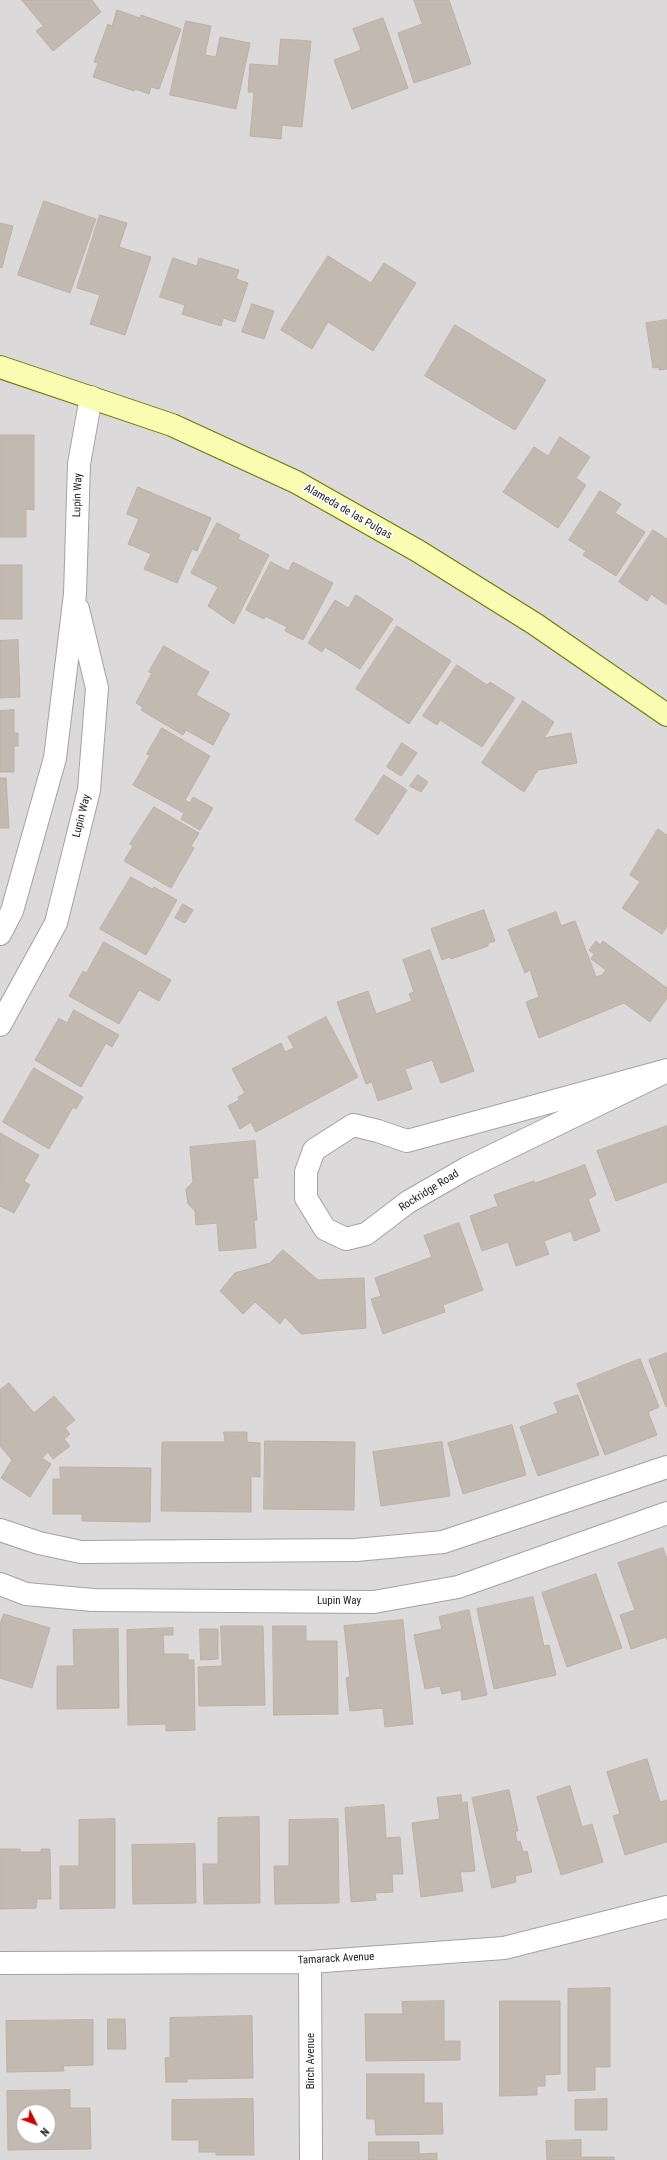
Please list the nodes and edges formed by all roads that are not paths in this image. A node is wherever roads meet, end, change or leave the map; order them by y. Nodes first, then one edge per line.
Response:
1 (0, 367) edge
2 (91, 397) junction
3 (75, 594) junction
4 (667, 714) edge
5 (0, 934) edge
6 (0, 1024) edge
7 (667, 1070) edge
8 (667, 1467) edge
9 (667, 1513) edge
10 (0, 1530) edge
11 (0, 1584) edge
12 (667, 1907) edge
13 (310, 1962) junction
14 (0, 1963) edge
15 (311, 2160) edge

1 - 2 main road, Alameda de las Pulgas
2 - 3 street, Lupin Way
2 - 4 main road, Alameda de las Pulgas
3 - 5 street, Lupin Way
3 - 6 street, Lupin Way
7 - 7 street, Rockridge Road
8 - 10 street
9 - 11 street, Lupin Way
12 - 13 street, Tamarack Avenue
13 - 14 street, Tamarack Avenue
13 - 15 street, Birch Avenue

